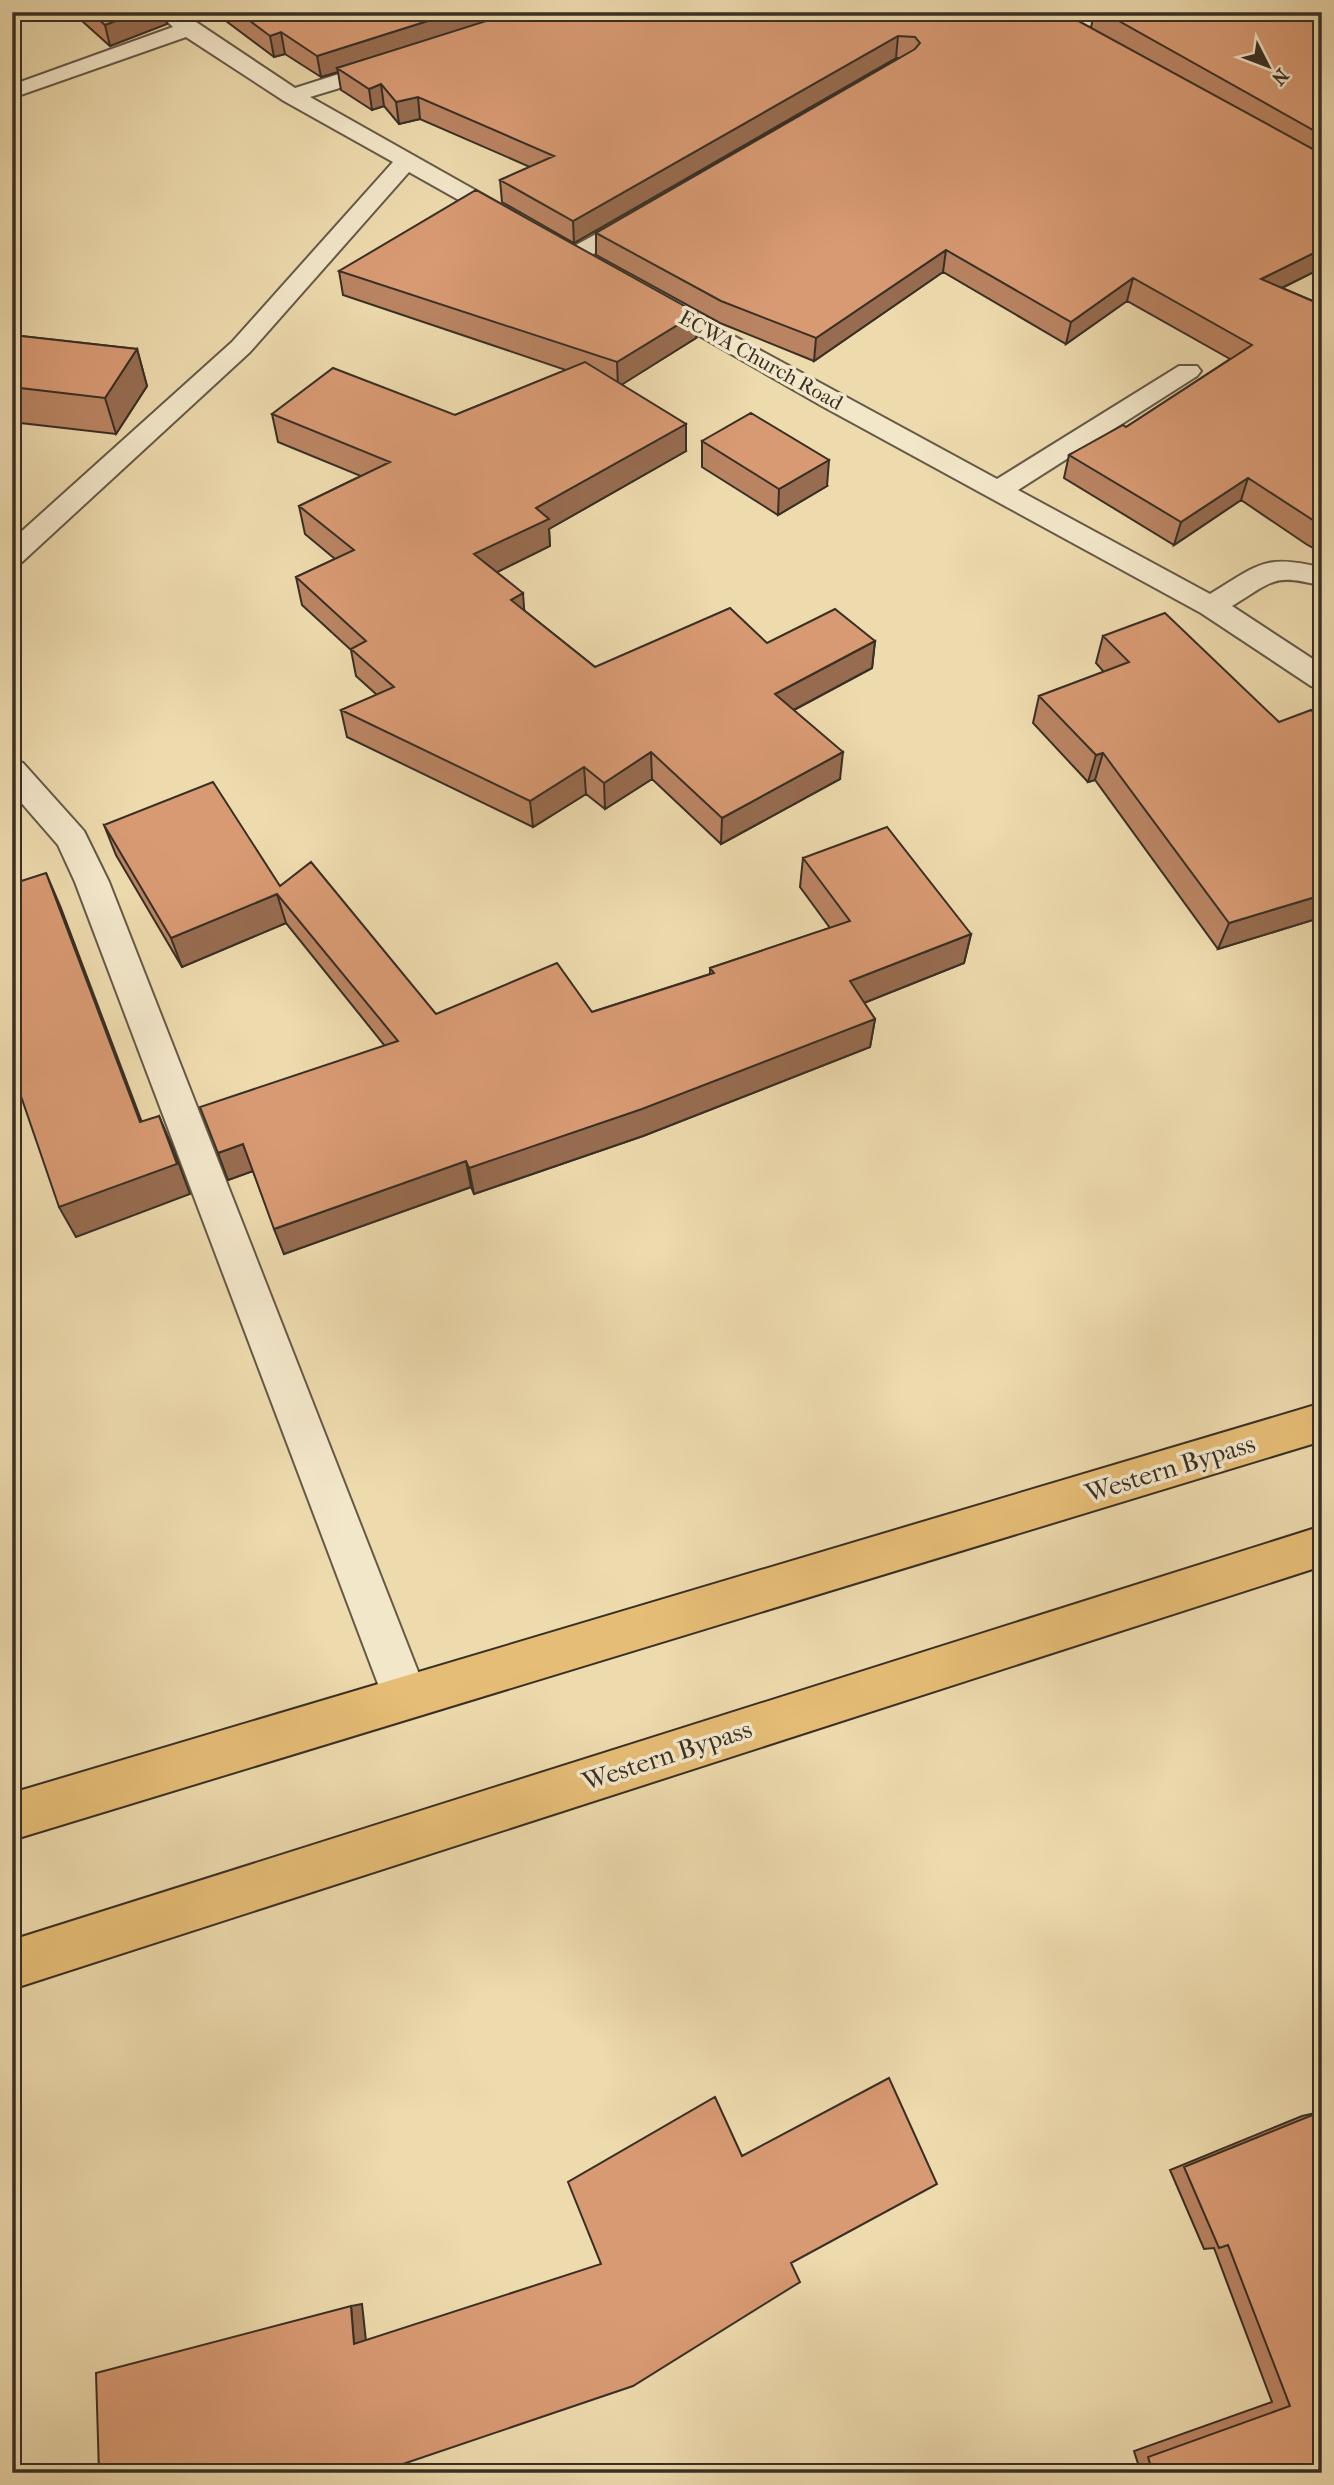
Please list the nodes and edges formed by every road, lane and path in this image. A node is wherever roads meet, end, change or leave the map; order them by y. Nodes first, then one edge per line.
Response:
1 (168, 12) edge
2 (1115, 12) edge
3 (188, 29) junction
4 (1090, 41) edge
5 (416, 57) edge
6 (12, 92) edge
7 (292, 96) junction
8 (406, 161) junction
9 (657, 207) edge
10 (575, 255) junction
11 (598, 268) edge
12 (634, 288) edge
13 (1188, 371) dead end
14 (999, 490) junction
15 (12, 556) edge
16 (1322, 577) edge
17 (1211, 606) junction
18 (1322, 679) edge
19 (12, 771) edge
20 (1322, 1422) edge
21 (1322, 1546) edge
22 (405, 1697) junction
23 (12, 1817) edge
24 (12, 1965) edge

1 - 3 street
2 - 4 street
3 - 6 street
3 - 7 street
5 - 7 street
7 - 8 street
8 - 10 street
8 - 15 street
9 - 10 street
10 - 11 street
12 - 14 street, ECWA Church Road
13 - 14 street
14 - 17 street, ECWA Church Road
16 - 17 street
17 - 18 street, ECWA Church Road
19 - 22 street
20 - 22 main road, Western Bypass
21 - 24 main road, Western Bypass
22 - 23 main road, Western Bypass

